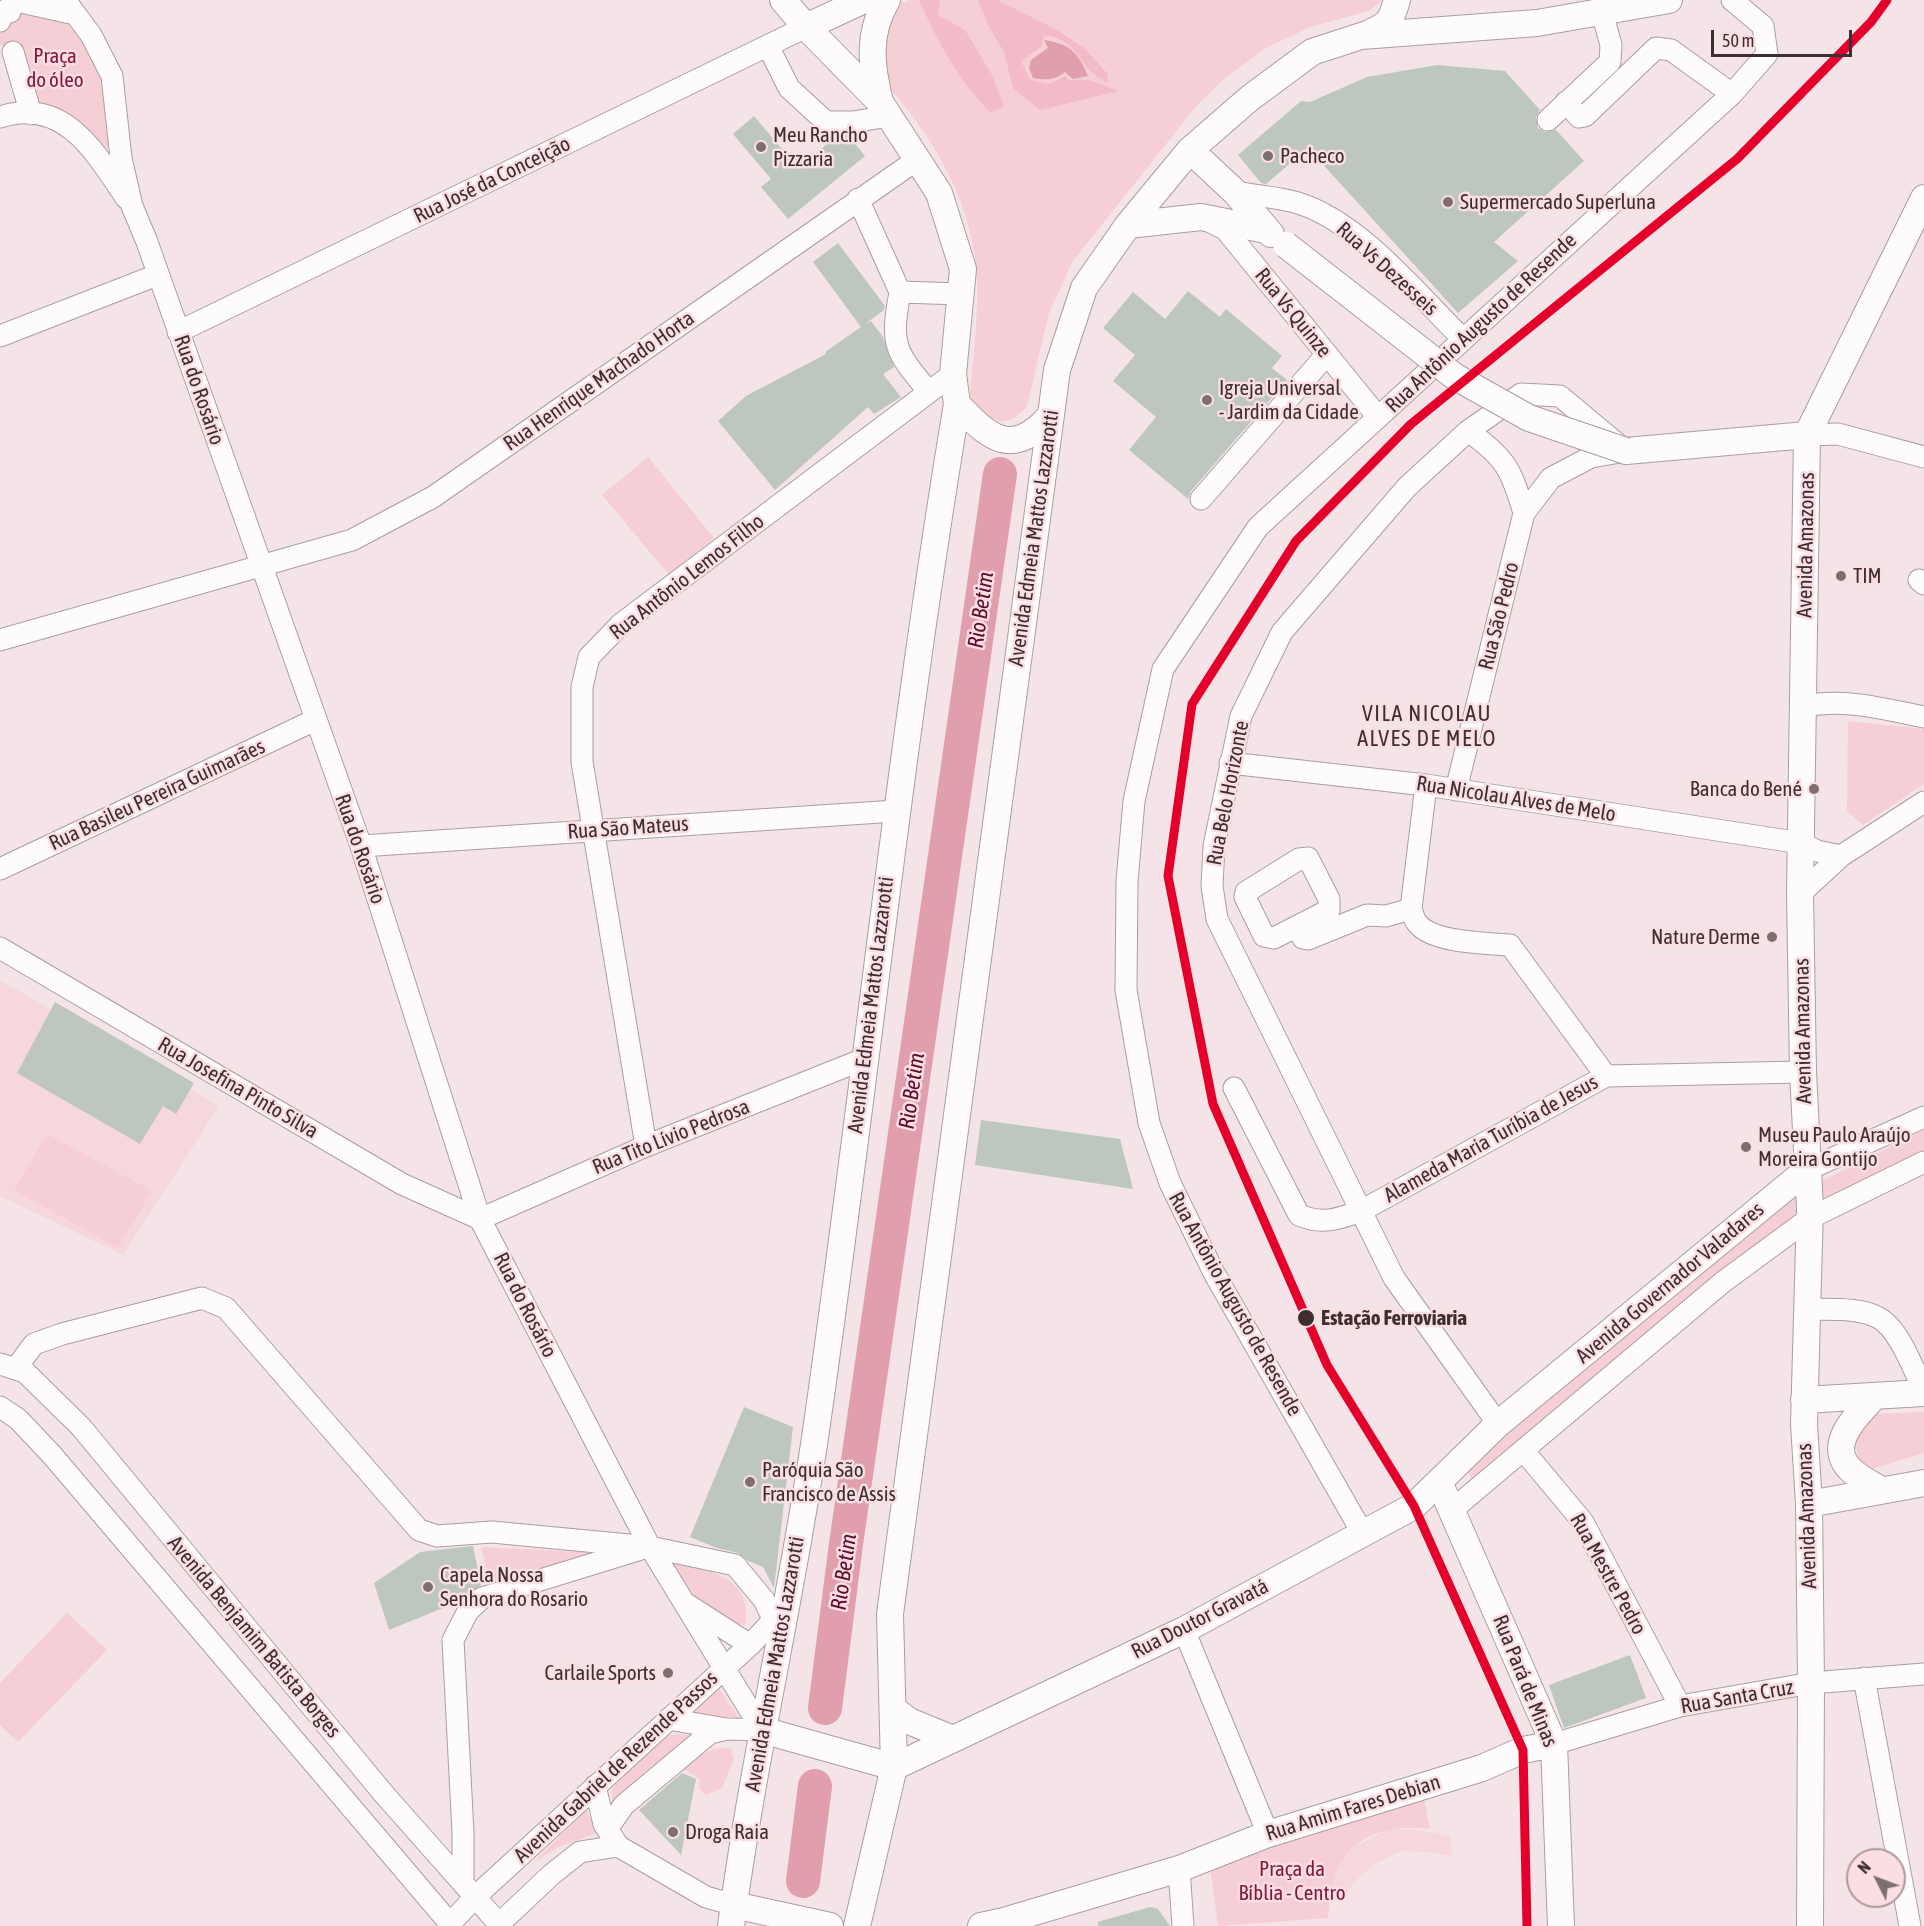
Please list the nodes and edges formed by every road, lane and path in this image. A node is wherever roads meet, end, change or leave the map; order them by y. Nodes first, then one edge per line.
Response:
1 (783, 0) edge
2 (864, 0) edge
3 (887, 0) edge
4 (1397, 0) edge
5 (1669, 0) edge
6 (1732, 0) edge
7 (70, 7) edge
8 (1602, 12) junction
9 (0, 21) edge
10 (806, 27) junction
11 (1362, 36) junction
12 (768, 46) junction
13 (13, 52) dead end
14 (1732, 94) junction
15 (1566, 102) junction
16 (884, 109) junction
17 (31, 114) junction
18 (0, 117) edge
19 (1548, 120) dead end
20 (1190, 150) junction
21 (918, 159) junction
22 (1235, 192) junction
23 (1924, 198) edge
24 (858, 199) junction
25 (132, 206) junction
26 (1201, 217) junction
27 (1128, 225) junction
28 (1276, 237) junction
29 (157, 275) junction
30 (900, 292) junction
31 (961, 294) junction
32 (178, 332) junction
33 (0, 336) edge
34 (1463, 339) junction
35 (1327, 354) junction
36 (952, 374) junction
37 (929, 392) junction
38 (957, 404) junction
39 (1051, 415) junction
40 (1378, 417) junction
41 (1468, 431) junction
42 (1807, 435) junction
43 (1626, 451) junction
44 (1924, 457) edge
45 (1201, 499) dead end
46 (1524, 513) junction
47 (260, 564) junction
48 (0, 640) edge
49 (1804, 706) junction
50 (1924, 717) edge
51 (315, 720) junction
52 (1230, 763) junction
53 (1426, 785) junction
54 (1456, 790) junction
55 (1924, 802) edge
56 (896, 811) junction
57 (594, 831) junction
58 (1801, 843) junction
59 (361, 846) junction
60 (1841, 856) junction
61 (0, 869) edge
62 (1800, 894) junction
63 (1411, 909) junction
64 (1297, 928) dead end
65 (0, 948) edge
66 (864, 1059) junction
67 (1803, 1072) junction
68 (1606, 1076) junction
69 (1234, 1088) dead end
70 (1924, 1117) edge
71 (646, 1146) junction
72 (1924, 1162) edge
73 (1807, 1170) junction
74 (1361, 1211) junction
75 (1810, 1218) junction
76 (480, 1220) junction
77 (1807, 1309) junction
78 (8, 1366) edge
79 (1924, 1392) edge
80 (1875, 1396) junction
81 (1804, 1400) junction
82 (0, 1407) edge
83 (1498, 1424) junction
84 (1523, 1450) junction
85 (1924, 1483) edge
86 (1440, 1484) junction
87 (1882, 1490) junction
88 (1809, 1504) junction
89 (1452, 1509) junction
90 (1363, 1534) junction
91 (650, 1547) junction
92 (685, 1603) junction
93 (779, 1614) junction
94 (1184, 1630) junction
95 (750, 1645) junction
96 (723, 1670) junction
97 (1924, 1674) edge
98 (1864, 1678) junction
99 (1811, 1683) junction
100 (1680, 1706) junction
101 (893, 1709) junction
102 (668, 1719) junction
103 (727, 1729) junction
104 (762, 1730) junction
105 (952, 1739) junction
106 (1554, 1744) junction
107 (894, 1767) junction
108 (595, 1786) junction
109 (1268, 1834) junction
110 (612, 1837) junction
111 (1179, 1869) junction
112 (469, 1888) junction
113 (732, 1916) edge
114 (450, 1925) edge
115 (498, 1925) edge
116 (830, 1926) edge
117 (857, 1926) edge
118 (981, 1926) edge
119 (1184, 1926) edge
120 (1561, 1926) edge
121 (1810, 1926) edge
122 (1910, 1926) edge

1 - 10 main road
2 - 10 main road
3 - 16 main road
4 - 11 main road
5 - 8 main road
6 - 14 street, Rua Antônio Augusto de Resende
7 - 9 street
7 - 25 street, Rua do Rosário
8 - 11 main road
8 - 15 street
10 - 12 street, Rua José da Conceição
10 - 16 main road
11 - 20 main road, Avenida Edmeia Mattos Lazzarotti
12 - 16 street
12 - 32 street, Rua José da Conceição
13 - 17 street
14 - 15 street
14 - 34 street, Rua Antônio Augusto de Resende
15 - 19 street
16 - 21 main road, Avenida Edmeia Mattos Lazzarotti
17 - 18 street
17 - 25 street
20 - 22 main road
20 - 27 main road, Avenida Edmeia Mattos Lazzarotti
21 - 24 street, Rua Henrique Machado Horta
21 - 31 main road, Avenida Edmeia Mattos Lazzarotti
22 - 28 main road
22 - 34 street, Rua Vs Dezesseis
23 - 42 main road, Avenida Amazonas
24 - 30 street
24 - 47 street, Rua Henrique Machado Horta
25 - 29 street, Rua do Rosário
26 - 27 main road
26 - 28 main road
26 - 35 street, Rua Vs Quinze
27 - 39 main road, Avenida Edmeia Mattos Lazzarotti
28 - 43 main road, bridge
29 - 32 street, Rua do Rosário
29 - 33 street
30 - 31 street
30 - 37 street
31 - 36 main road, Avenida Edmeia Mattos Lazzarotti
32 - 47 street, Rua do Rosário
34 - 40 street, Rua Antônio Augusto de Resende
35 - 40 street, Rua Vs Quinze
35 - 45 street
36 - 37 street, Rua Antônio Lemos Filho
36 - 38 main road, Avenida Edmeia Mattos Lazzarotti
37 - 57 street, Rua Antônio Lemos Filho
38 - 39 main road
38 - 56 main road, Avenida Edmeia Mattos Lazzarotti
39 - 101 main road, Avenida Edmeia Mattos Lazzarotti
40 - 90 street, Rua Antônio Augusto de Resende
41 - 43 street, Rua Belo Horizonte
41 - 46 street
41 - 52 street, Rua Belo Horizonte
42 - 43 main road
42 - 44 street
42 - 49 main road, Avenida Amazonas
43 - 46 street, Rua São Pedro
46 - 54 street, Rua São Pedro
47 - 48 street, Rua Henrique Machado Horta
47 - 51 street, Rua do Rosário
49 - 50 street
49 - 58 main road, Avenida Amazonas
51 - 59 street, Rua do Rosário
51 - 61 street, Rua Basileu Pereira Guimarães
52 - 53 street, Rua Nicolau Alves de Melo
52 - 74 street, Rua Belo Horizonte
53 - 54 street, Rua Nicolau Alves de Melo
53 - 63 street
54 - 58 street, Rua Nicolau Alves de Melo
55 - 60 street
56 - 57 street, Rua São Mateus
56 - 66 main road, Avenida Edmeia Mattos Lazzarotti
57 - 59 street, Rua São Mateus
57 - 71 street, Rua Antônio Lemos Filho
58 - 60 street, Rua Nicolau Alves de Melo
58 - 62 main road, Avenida Amazonas
59 - 76 street, Rua do Rosário
60 - 62 street
62 - 67 main road, Avenida Amazonas
63 - 64 street
63 - 68 street
65 - 76 street, Rua Josefina Pinto Silva
66 - 71 street, Rua Tito Lívio Pedrosa
66 - 93 main road, Avenida Edmeia Mattos Lazzarotti
67 - 68 street, Alameda Maria Turíbia de Jesus
67 - 73 main road, Avenida Amazonas
68 - 74 street, Alameda Maria Turíbia de Jesus
69 - 74 street, Alameda Maria Turíbia de Jesus
70 - 73 street, Avenida Governador Valadares
71 - 76 street, Rua Tito Lívio Pedrosa
72 - 75 street, Avenida Governador Valadares
73 - 75 main road, Avenida Amazonas
73 - 83 main road, Avenida Governador Valadares
74 - 83 street, Rua Belo Horizonte
75 - 77 main road, Avenida Amazonas
75 - 84 street, Avenida Governador Valadares
76 - 91 street, Rua do Rosário
77 - 79 street
77 - 81 main road, Avenida Amazonas
78 - 91 street
78 - 112 street, Avenida Benjamim Batista Borges
79 - 80 main road
80 - 81 main road
80 - 87 main road
81 - 88 main road, Avenida Amazonas
82 - 114 street, Avenida Benjamim Batista Borges
83 - 86 main road, Avenida Governador Valadares
84 - 89 street, Avenida Governador Valadares
84 - 100 street, Rua Mestre Pedro
85 - 87 main road
86 - 89 main road, Rua Pará de Minas
86 - 90 main road, Rua Doutor Gravatá
87 - 88 main road
88 - 99 main road, Avenida Amazonas
89 - 106 main road, Rua Pará de Minas
90 - 94 main road, Rua Doutor Gravatá
91 - 92 street, Rua do Rosário
91 - 93 street
91 - 112 street
92 - 95 street
92 - 96 street, Rua do Rosário
93 - 95 street, Avenida Gabriel de Rezende Passos
93 - 104 main road, Avenida Edmeia Mattos Lazzarotti
94 - 105 main road, Rua Doutor Gravatá
94 - 109 street
95 - 96 street, Avenida Gabriel de Rezende Passos
96 - 102 street, Avenida Gabriel de Rezende Passos
96 - 104 street, Rua do Rosário
97 - 98 street, Rua Santa Cruz
98 - 99 street, Rua Santa Cruz
98 - 122 street
99 - 100 street, Rua Santa Cruz
99 - 121 main road, Avenida Amazonas
100 - 106 street, Rua Santa Cruz
101 - 105 main road
101 - 107 main road, Avenida Edmeia Mattos Lazzarotti
102 - 103 street
102 - 108 street, Avenida Gabriel de Rezende Passos
103 - 104 street
103 - 110 street, Avenida Gabriel de Rezende Passos
104 - 107 main road
104 - 113 main road, Avenida Edmeia Mattos Lazzarotti
105 - 107 main road, Rua Doutor Gravatá
106 - 109 main road, Rua Amim Fares Debian
106 - 120 main road, Rua Pará de Minas
107 - 117 main road, Avenida Edmeia Mattos Lazzarotti
108 - 110 street
108 - 112 street, Avenida Gabriel de Rezende Passos
109 - 111 main road, Rua Amim Fares Debian
110 - 113 street
110 - 115 street, Avenida Gabriel de Rezende Passos
111 - 118 main road, Rua Amim Fares Debian
111 - 119 street
112 - 114 street, Avenida Gabriel de Rezende Passos
112 - 115 street, Avenida Benjamim Batista Borges
113 - 116 main road

